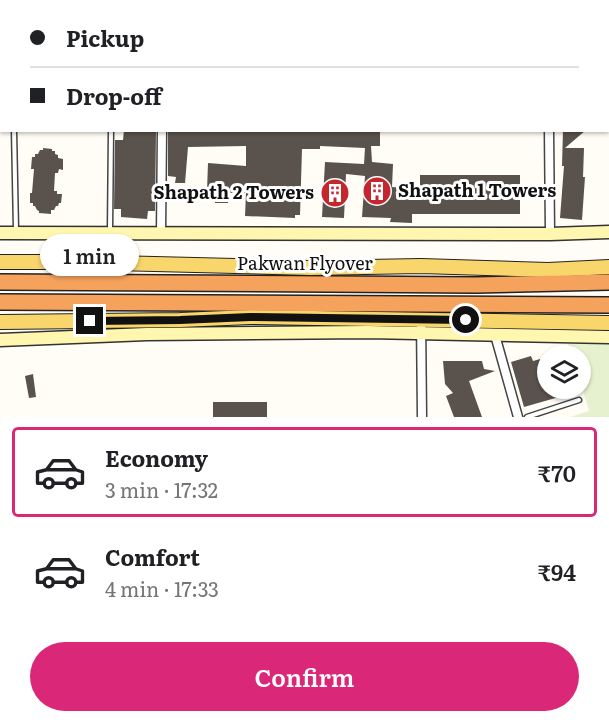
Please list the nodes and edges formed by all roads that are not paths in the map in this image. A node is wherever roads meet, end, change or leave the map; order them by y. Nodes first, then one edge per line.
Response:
1 (14, 132) edge
2 (111, 132) edge
3 (162, 132) edge
4 (549, 132) edge
5 (609, 232) edge
6 (0, 233) edge
7 (16, 233) junction
8 (110, 234) junction
9 (161, 234) junction
10 (550, 234) junction
11 (0, 262) edge
12 (609, 267) edge
13 (0, 282) edge
14 (609, 282) edge
15 (0, 302) edge
16 (609, 305) edge
17 (0, 322) edge
18 (609, 323) edge
19 (421, 326) junction
20 (150, 327) junction
21 (495, 334) junction
22 (609, 337) edge
23 (0, 340) edge
24 (579, 400) dead end
25 (422, 417) edge
26 (518, 417) edge
27 (527, 417) edge

1 - 7 lane
2 - 8 lane
3 - 9 street
4 - 10 street
5 - 10 street
6 - 7 street
7 - 8 street
8 - 9 street
9 - 10 street
11 - 12 main road
13 - 14 highway, Pakwan Flyover
15 - 16 highway
17 - 20 main road
18 - 19 main road
19 - 20 main road
19 - 21 street
19 - 25 street
20 - 23 street
21 - 22 street
21 - 26 street
24 - 27 lane

